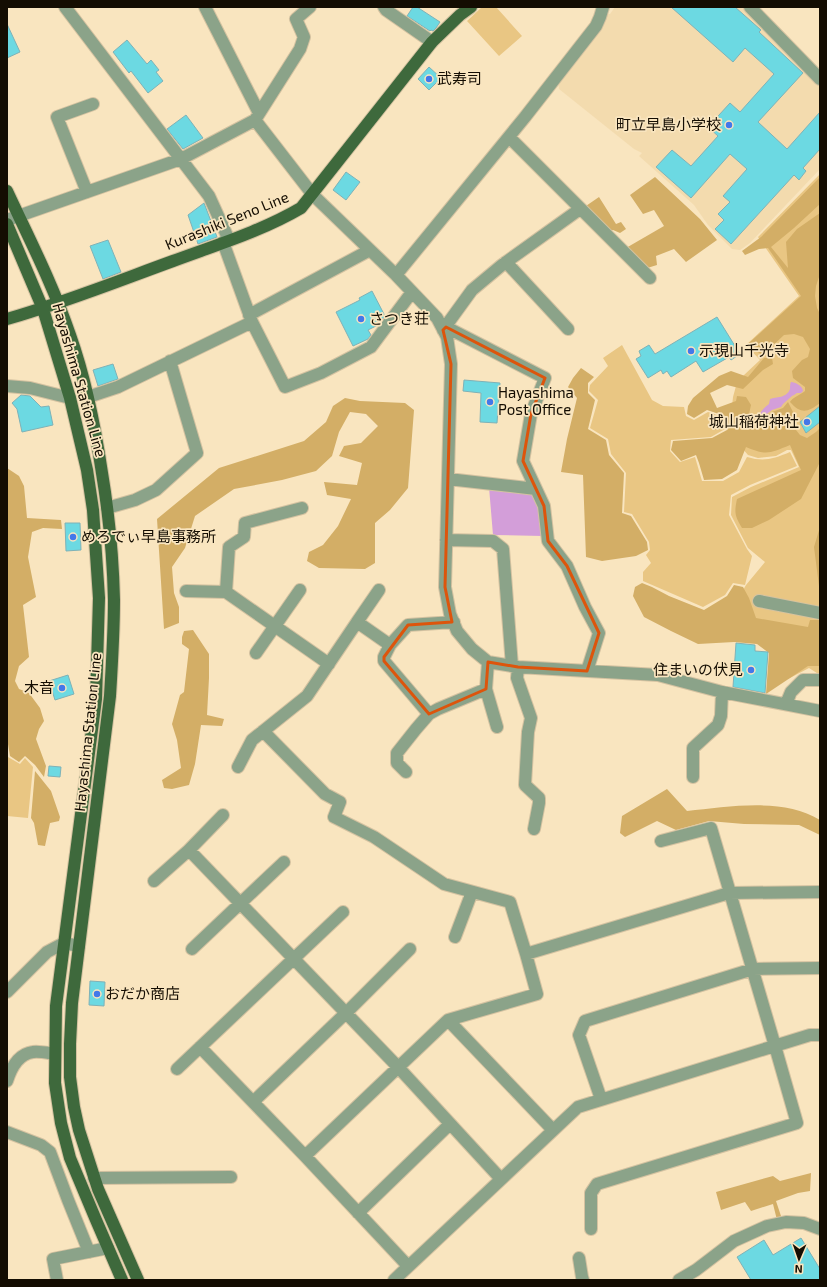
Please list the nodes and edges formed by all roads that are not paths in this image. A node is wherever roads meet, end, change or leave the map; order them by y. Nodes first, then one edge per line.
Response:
1 (65, 7) edge
2 (205, 7) edge
3 (310, 7) edge
4 (384, 7) edge
5 (470, 7) edge
6 (603, 7) edge
7 (750, 7) edge
8 (296, 12) edge
9 (432, 42) junction
10 (820, 79) edge
11 (92, 104) dead end
12 (257, 117) junction
13 (509, 137) junction
14 (180, 159) junction
15 (7, 191) edge
16 (88, 192) junction
17 (313, 195) junction
18 (580, 209) junction
19 (13, 218) edge
20 (7, 224) edge
21 (226, 241) junction
22 (370, 250) junction
23 (506, 262) junction
24 (396, 275) junction
25 (650, 278) dead end
26 (412, 292) junction
27 (58, 303) junction
28 (43, 309) junction
29 (251, 318) junction
30 (7, 319) edge
31 (445, 328) junction
32 (568, 329) dead end
33 (170, 361) junction
34 (7, 386) edge
35 (88, 397) junction
36 (70, 398) junction
37 (448, 479) junction
38 (536, 489) junction
39 (108, 508) junction
40 (302, 508) dead end
41 (446, 540) junction
42 (300, 590) dead end
43 (379, 590) dead end
44 (186, 592) dead end
45 (226, 592) junction
46 (759, 601) dead end
47 (820, 613) edge
48 (357, 622) junction
49 (454, 622) junction
50 (275, 626) junction
51 (390, 645) junction
52 (256, 653) dead end
53 (488, 662) junction
54 (329, 664) junction
55 (515, 667) junction
56 (587, 671) junction
57 (820, 680) edge
58 (486, 689) junction
59 (722, 692) junction
60 (786, 704) junction
61 (820, 711) edge
62 (429, 714) junction
63 (497, 727) dead end
64 (263, 731) junction
65 (238, 767) dead end
66 (406, 772) dead end
67 (694, 777) dead end
68 (223, 815) dead end
69 (534, 829) dead end
70 (660, 841) dead end
71 (189, 850) junction
72 (284, 862) dead end
73 (154, 881) dead end
74 (472, 892) junction
75 (820, 892) edge
76 (729, 893) junction
77 (241, 903) junction
78 (343, 912) dead end
79 (455, 937) dead end
80 (64, 944) junction
81 (79, 946) junction
82 (192, 949) dead end
83 (410, 949) dead end
84 (526, 954) junction
85 (293, 958) junction
86 (820, 968) edge
87 (753, 969) junction
88 (7, 992) edge
89 (346, 1013) junction
90 (448, 1020) junction
91 (820, 1035) edge
92 (775, 1046) junction
93 (200, 1047) junction
94 (55, 1054) junction
95 (398, 1067) junction
96 (177, 1069) dead end
97 (7, 1081) edge
98 (601, 1099) junction
99 (253, 1102) junction
100 (450, 1124) junction
101 (553, 1130) junction
102 (7, 1132) edge
103 (305, 1156) junction
104 (231, 1177) dead end
105 (94, 1178) junction
106 (501, 1179) junction
107 (358, 1212) junction
108 (591, 1229) dead end
109 (820, 1229) edge
110 (108, 1248) junction
111 (89, 1252) junction
112 (579, 1258) dead end
113 (408, 1266) junction
114 (57, 1280) edge
115 (122, 1280) edge
116 (138, 1280) edge
117 (394, 1280) edge
118 (583, 1280) edge
119 (680, 1280) edge

1 - 14 street
2 - 12 street
3 - 8 street
4 - 9 street
5 - 9 main road, Kurashiki Seno Line
6 - 13 street
7 - 10 street
8 - 12 street
9 - 17 main road, Kurashiki Seno Line
11 - 16 street
12 - 14 street
12 - 17 street
13 - 18 street
13 - 24 street
14 - 16 street
14 - 21 street
15 - 19 main road, Hayashima Station Line
16 - 19 street
17 - 21 main road, Kurashiki Seno Line
17 - 22 street
18 - 23 street
18 - 25 street
19 - 27 main road, Hayashima Station Line
20 - 28 main road, Hayashima Station Line
21 - 27 main road, Kurashiki Seno Line
21 - 29 street
22 - 24 street
22 - 29 street
23 - 31 street
23 - 32 street
24 - 26 street
26 - 29 street
26 - 31 street
27 - 28 main road, Kurashiki Seno Line
27 - 35 main road, Hayashima Station Line
28 - 30 main road, Kurashiki Seno Line
28 - 36 main road, Hayashima Station Line
29 - 33 street
31 - 37 street
31 - 38 street
33 - 35 street
33 - 39 street
34 - 36 street
35 - 39 main road, Hayashima Station Line
36 - 80 main road, Hayashima Station Line
37 - 38 street
37 - 41 street
38 - 56 street
39 - 81 main road, Hayashima Station Line
40 - 45 street
41 - 49 street
41 - 55 street
42 - 50 street
43 - 48 street
44 - 45 street
45 - 50 street
46 - 47 street
48 - 51 street
48 - 54 street
49 - 51 street
49 - 53 street
50 - 52 street
50 - 54 street
51 - 62 street
53 - 55 street
53 - 58 street
54 - 64 street
55 - 56 street
55 - 69 street
56 - 59 street
57 - 60 street
58 - 62 street
58 - 63 street
59 - 60 street
59 - 67 street
60 - 61 street
62 - 66 street
64 - 65 street
64 - 74 street
68 - 71 street
70 - 76 street
71 - 73 street
71 - 77 street
72 - 77 street
74 - 79 street
74 - 84 street
75 - 76 street
76 - 84 street
76 - 87 street
77 - 82 street
77 - 85 street
78 - 85 street
80 - 81 street
80 - 88 street
80 - 94 main road, Hayashima Station Line
81 - 105 main road, Hayashima Station Line
83 - 89 street
84 - 90 street
85 - 89 street
85 - 93 street
86 - 87 street
87 - 92 street
87 - 98 street
89 - 95 street
89 - 99 street
90 - 95 street
90 - 101 street
91 - 92 street
92 - 98 street
92 - 108 street
93 - 96 street
93 - 99 street
94 - 97 street
94 - 110 main road, Hayashima Station Line
95 - 100 street
95 - 103 street
98 - 101 street
99 - 103 street
100 - 106 street
100 - 107 street
101 - 106 street
102 - 111 street
103 - 107 street
104 - 105 street
105 - 116 main road, Hayashima Station Line
106 - 113 street
107 - 113 street
109 - 119 street
110 - 111 street
110 - 115 main road, Hayashima Station Line
111 - 114 street
112 - 118 street
113 - 117 street

